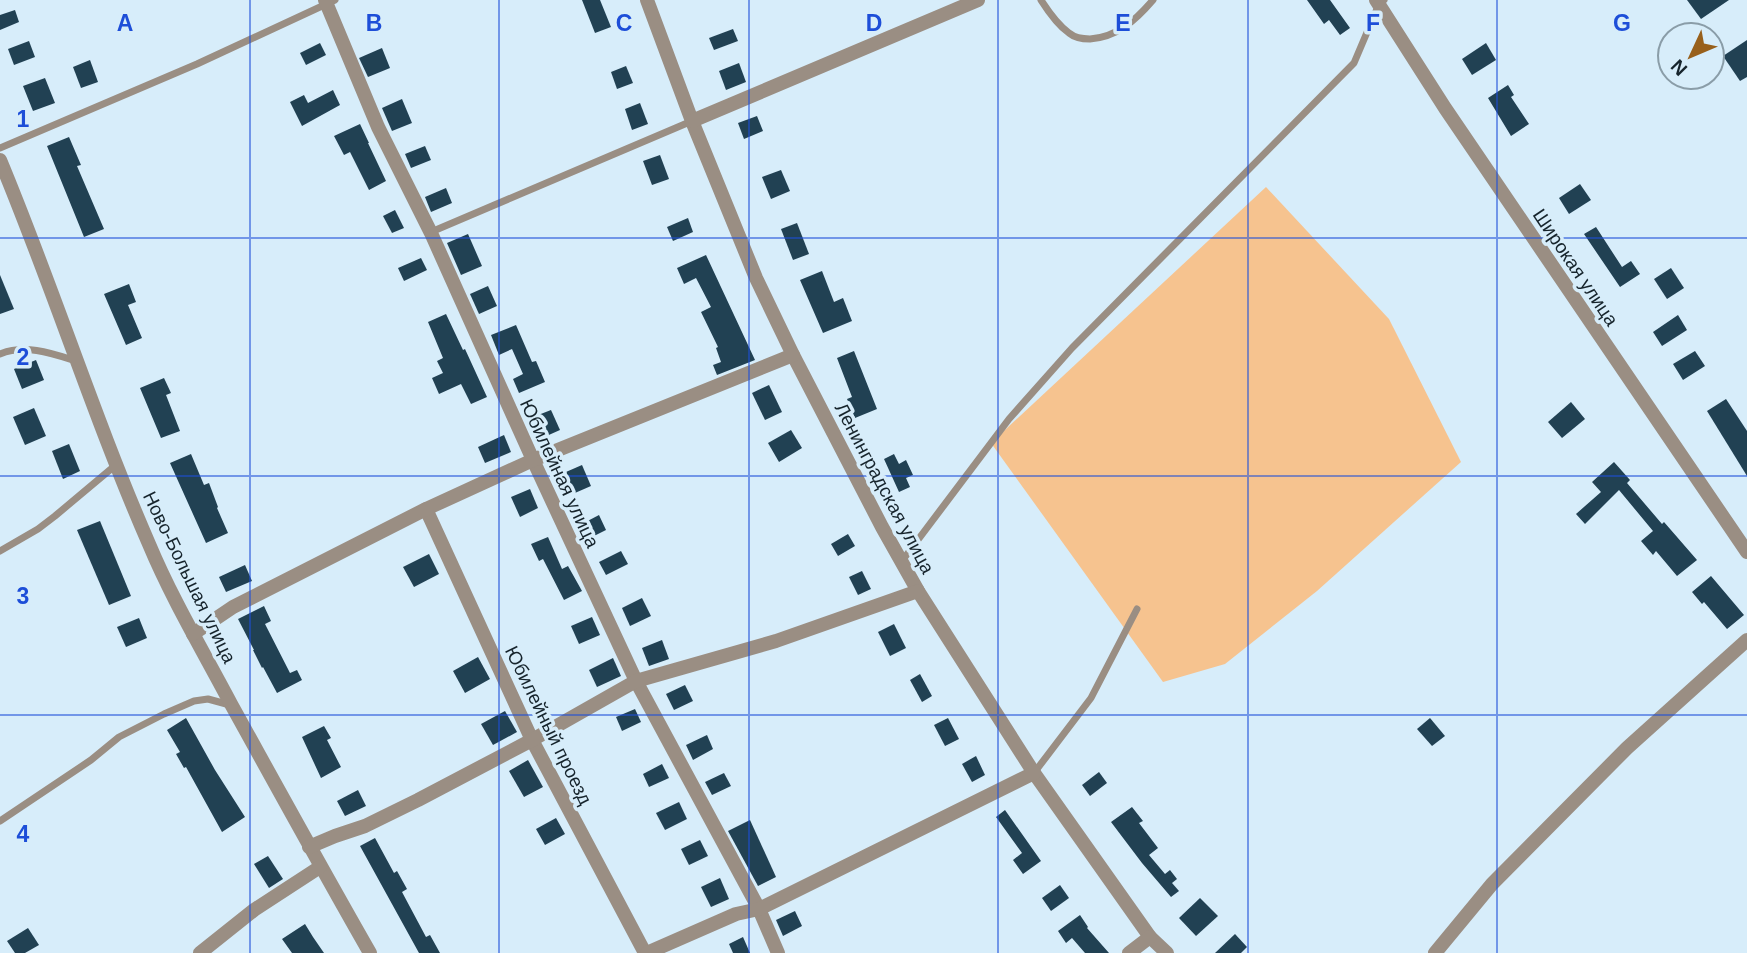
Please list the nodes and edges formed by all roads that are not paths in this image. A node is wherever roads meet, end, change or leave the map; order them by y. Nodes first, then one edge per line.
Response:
1 (647, 0) edge
2 (978, 0) edge
3 (1041, 0) edge
4 (1153, 0) edge
5 (329, 1) edge
6 (1380, 1) edge
7 (692, 121) junction
8 (0, 148) edge
9 (0, 160) edge
10 (431, 233) junction
11 (0, 354) edge
12 (793, 355) junction
13 (76, 361) junction
14 (533, 460) junction
15 (117, 464) junction
16 (426, 509) junction
17 (0, 551) edge
18 (1747, 552) edge
19 (902, 561) junction
20 (918, 591) junction
21 (1137, 609) dead end
22 (193, 634) junction
23 (1747, 640) edge
24 (636, 681) junction
25 (232, 706) junction
26 (532, 740) junction
27 (1034, 773) junction
28 (0, 821) edge
29 (309, 848) junction
30 (320, 867) junction
31 (759, 909) junction
32 (1150, 937) junction
33 (200, 953) edge
34 (370, 953) edge
35 (646, 953) edge
36 (778, 953) edge
37 (1129, 953) edge
38 (1167, 953) edge
39 (1435, 953) edge

1 - 7 street, Ленинградская улица
2 - 7 street
3 - 4 lane
5 - 8 lane
5 - 10 street, Юбилейная улица
6 - 18 street, Широкая улица
6 - 19 lane
7 - 10 lane
7 - 12 street, Ленинградская улица
9 - 13 street, Ново-Большая улица
10 - 14 street, Юбилейная улица
11 - 13 lane
12 - 14 street
12 - 19 street, Ленинградская улица
13 - 15 street, Ново-Большая улица
14 - 16 street
14 - 24 street, Юбилейная улица
15 - 17 lane
15 - 22 street, Ново-Большая улица
16 - 22 street
16 - 26 street, Юбилейный проезд
19 - 20 street, Ленинградская улица
20 - 24 street
20 - 27 street, Ленинградская улица
21 - 27 lane
22 - 25 street, Ново-Большая улица
23 - 39 street
24 - 26 street
24 - 31 street, Юбилейная улица
25 - 28 lane
25 - 29 street, Ново-Большая улица
26 - 29 street
26 - 35 street, Юбилейный проезд
27 - 31 street
27 - 32 street, Ленинградская улица
29 - 30 street, Ново-Большая улица
30 - 33 street
30 - 34 street, Ново-Большая улица
31 - 35 street
31 - 36 street, Юбилейная улица
32 - 37 street
32 - 38 street, Ленинградская улица

